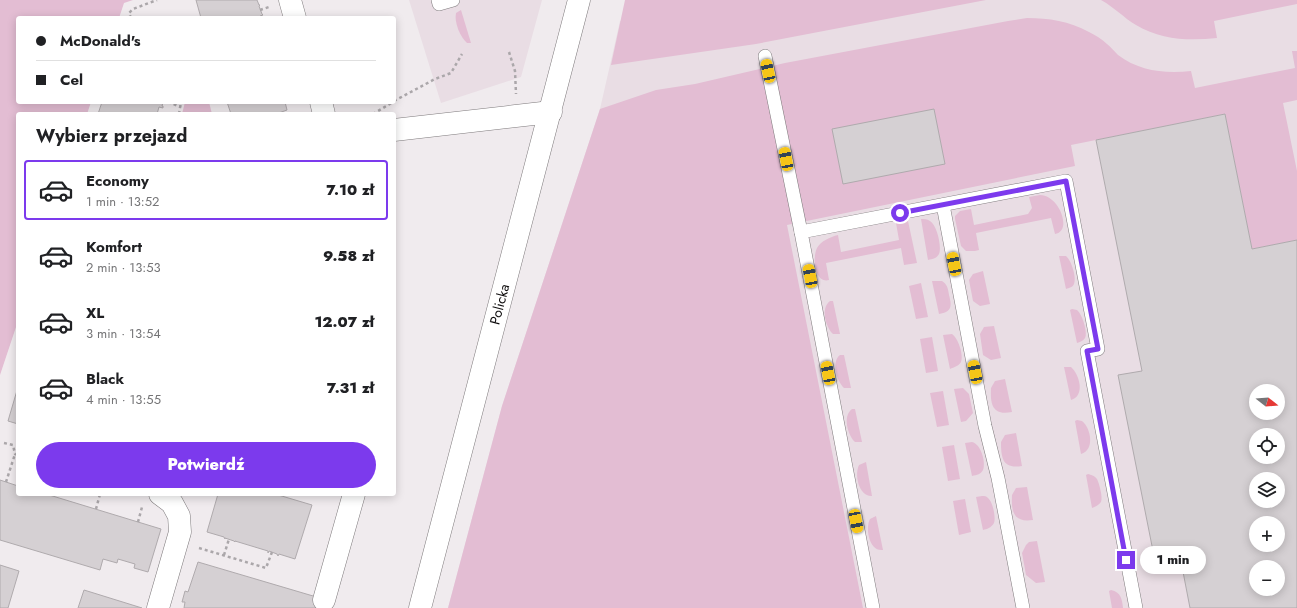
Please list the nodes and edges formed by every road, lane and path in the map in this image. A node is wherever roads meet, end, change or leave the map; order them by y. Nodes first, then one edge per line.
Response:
1 (157, 0) edge
2 (290, 0) edge
3 (438, 0) edge
4 (453, 0) edge
5 (579, 0) edge
6 (130, 16) edge
7 (294, 16) edge
8 (509, 52) dead end
9 (462, 54) dead end
10 (765, 56) dead end
11 (396, 100) edge
12 (173, 104) edge
13 (390, 104) edge
14 (181, 107) joint
15 (180, 112) edge
16 (376, 112) edge
17 (551, 112) junction
18 (517, 116) junction
19 (396, 130) edge
20 (943, 205) junction
21 (801, 232) junction
22 (4, 443) dead end
23 (16, 454) edge
24 (6, 482) dead end
25 (99, 496) edge
26 (163, 496) edge
27 (353, 496) edge
28 (96, 509) dead end
29 (229, 539) dead end
30 (178, 541) junction
31 (272, 552) dead end
32 (224, 555) junction
33 (324, 600) dead end
34 (158, 608) edge
35 (420, 608) edge
36 (873, 608) edge
37 (1023, 608) edge
38 (1136, 608) edge

1 - 6 path
2 - 7 street
3 - 4 lane
5 - 17 street, Policka
8 - 18 path
9 - 11 path
10 - 21 lane
12 - 14 path
13 - 16 path
14 - 15 path
17 - 18 street
17 - 35 street, Policka
18 - 19 street
20 - 21 lane
20 - 37 lane
20 - 38 lane
21 - 36 lane
22 - 23 path
23 - 24 path
25 - 28 path
26 - 30 street
27 - 33 street
29 - 32 path
30 - 32 path
30 - 34 street
31 - 32 path

